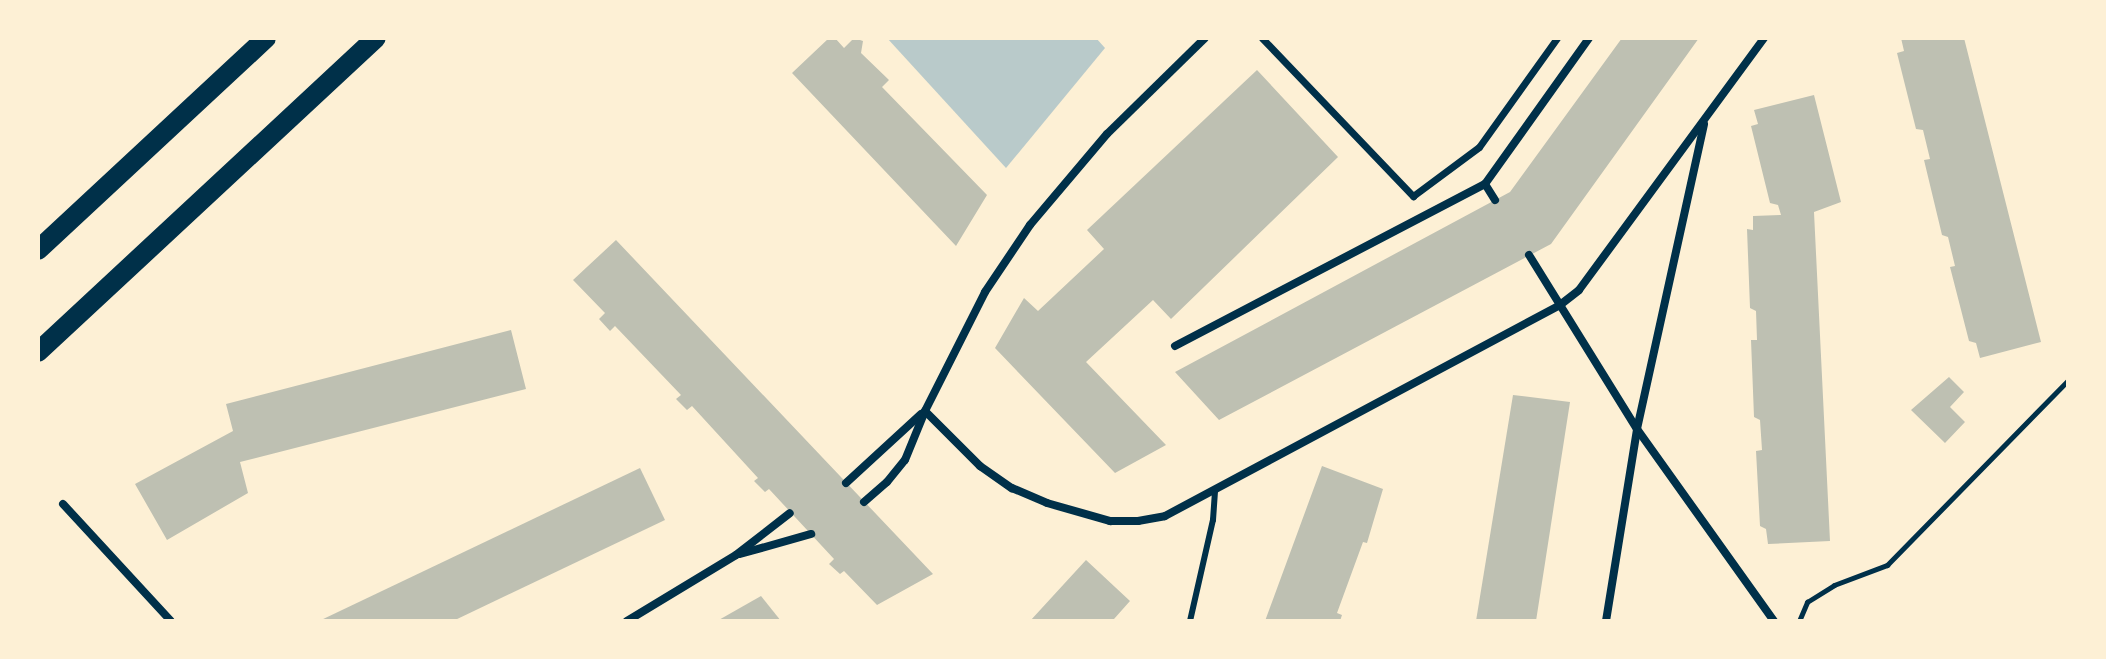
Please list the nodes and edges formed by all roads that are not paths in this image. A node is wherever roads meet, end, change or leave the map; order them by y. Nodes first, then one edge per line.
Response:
1 (266, 38) edge
2 (376, 38) edge
3 (1205, 38) edge
4 (1262, 38) edge
5 (1557, 38) edge
6 (1589, 38) edge
7 (1764, 38) edge
8 (1705, 119) junction
9 (1485, 184) junction
10 (1495, 200) dead end
11 (38, 250) edge
12 (1529, 255) dead end
13 (1560, 305) junction
14 (1175, 346) dead end
15 (38, 352) edge
16 (925, 411) junction
17 (1637, 429) junction
18 (846, 483) dead end
19 (1215, 490) junction
20 (864, 502) dead end
21 (63, 504) dead end
22 (790, 513) dead end
23 (811, 534) dead end
24 (736, 555) junction
25 (171, 621) edge
26 (627, 621) edge
27 (1190, 621) edge
28 (1606, 621) edge
29 (1774, 621) edge

1 - 11 main road
2 - 15 main road
3 - 16 street
4 - 5 street
6 - 9 street
7 - 8 street
8 - 13 street
8 - 17 street
9 - 10 street
9 - 14 street
12 - 13 street
13 - 17 street
13 - 19 street
16 - 18 street
16 - 19 street
16 - 20 street
17 - 28 street
17 - 29 street
19 - 27 lane
21 - 25 street
22 - 24 street
23 - 24 street
24 - 26 street

